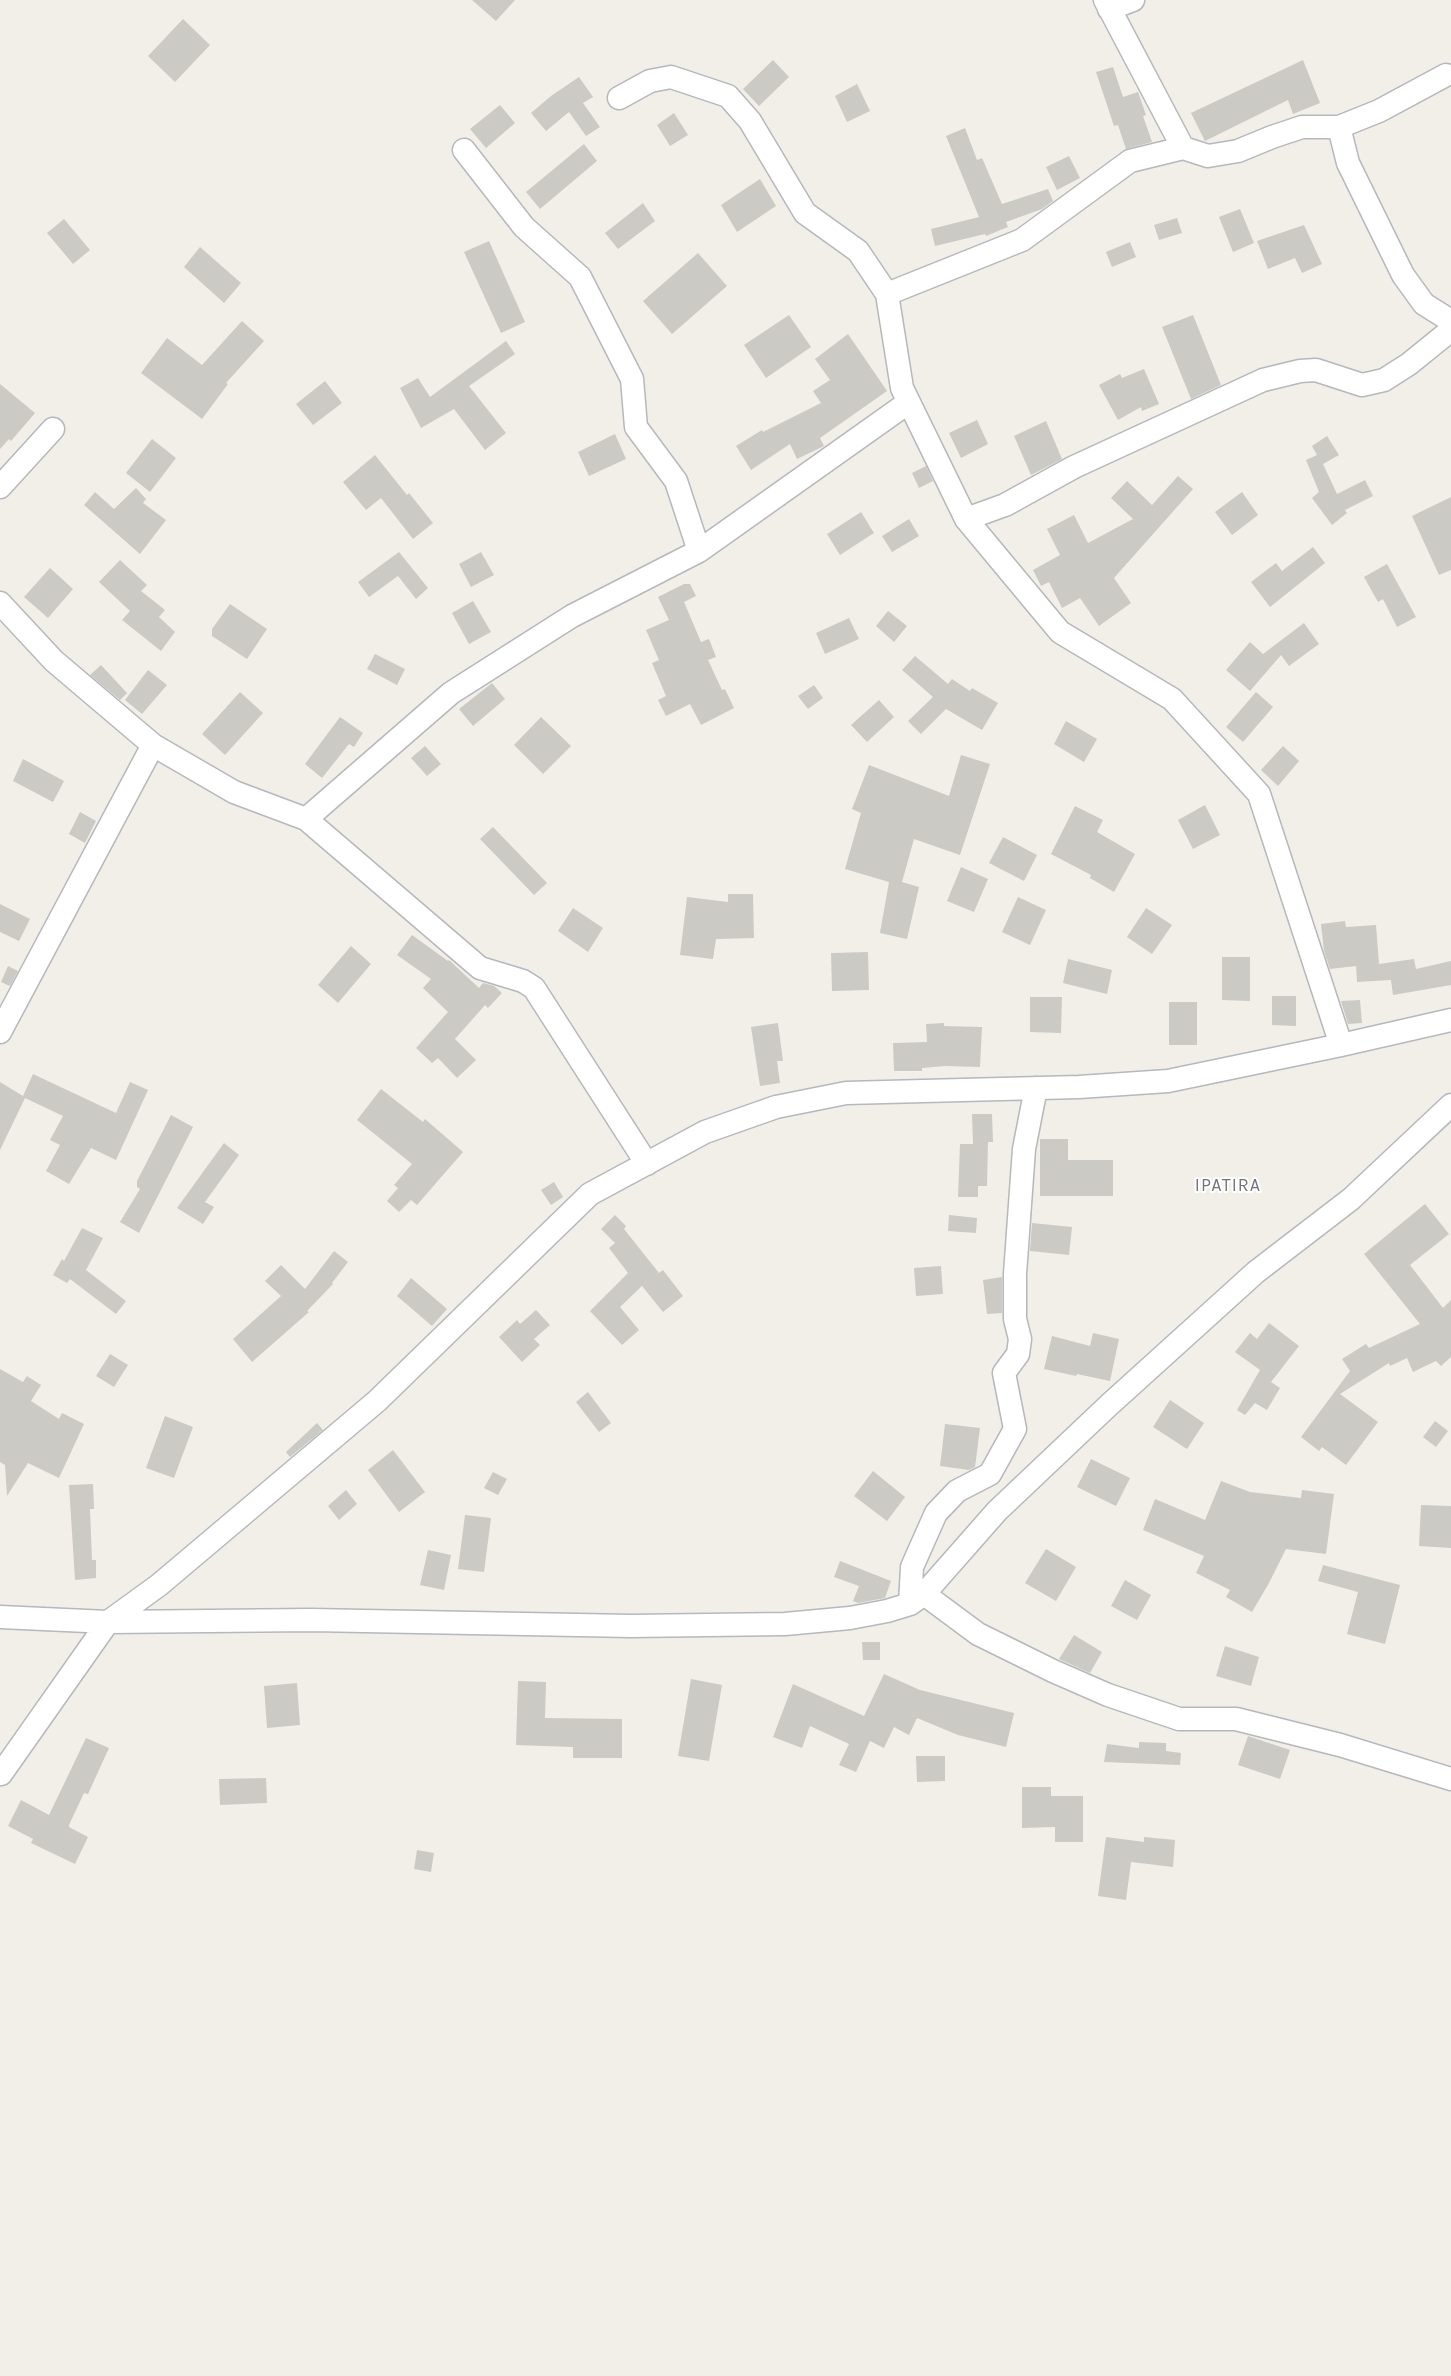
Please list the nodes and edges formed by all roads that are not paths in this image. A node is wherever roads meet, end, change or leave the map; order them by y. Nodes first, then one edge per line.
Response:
1 (1133, 0) edge
2 (1107, 5) edge
3 (1446, 75) dead end
4 (619, 98) dead end
5 (1339, 127) junction
6 (1183, 148) junction
7 (464, 150) dead end
8 (887, 294) junction
9 (1451, 321) edge
10 (1451, 330) edge
11 (909, 402) junction
12 (53, 429) dead end
13 (0, 486) edge
14 (966, 519) junction
15 (699, 551) junction
16 (0, 603) edge
17 (153, 745) junction
18 (306, 819) junction
19 (1451, 1020) edge
20 (0, 1032) edge
21 (1341, 1045) junction
22 (1036, 1088) junction
23 (1451, 1105) edge
24 (647, 1164) junction
25 (917, 1599) junction
26 (0, 1617) edge
27 (108, 1622) junction
28 (1, 1774) edge
29 (1451, 1779) edge

1 - 2 street
2 - 6 street
3 - 5 street
4 - 8 street
5 - 6 street
5 - 9 street
6 - 8 street
7 - 15 street
8 - 11 street
10 - 14 street
11 - 14 street
11 - 15 street
12 - 13 street
14 - 21 street
15 - 18 street
16 - 17 street
17 - 18 street
17 - 20 street
18 - 24 street
19 - 21 street
21 - 22 street
22 - 24 street
22 - 25 street
23 - 25 street
24 - 27 street
25 - 27 street
25 - 29 street
26 - 27 street
27 - 28 street

